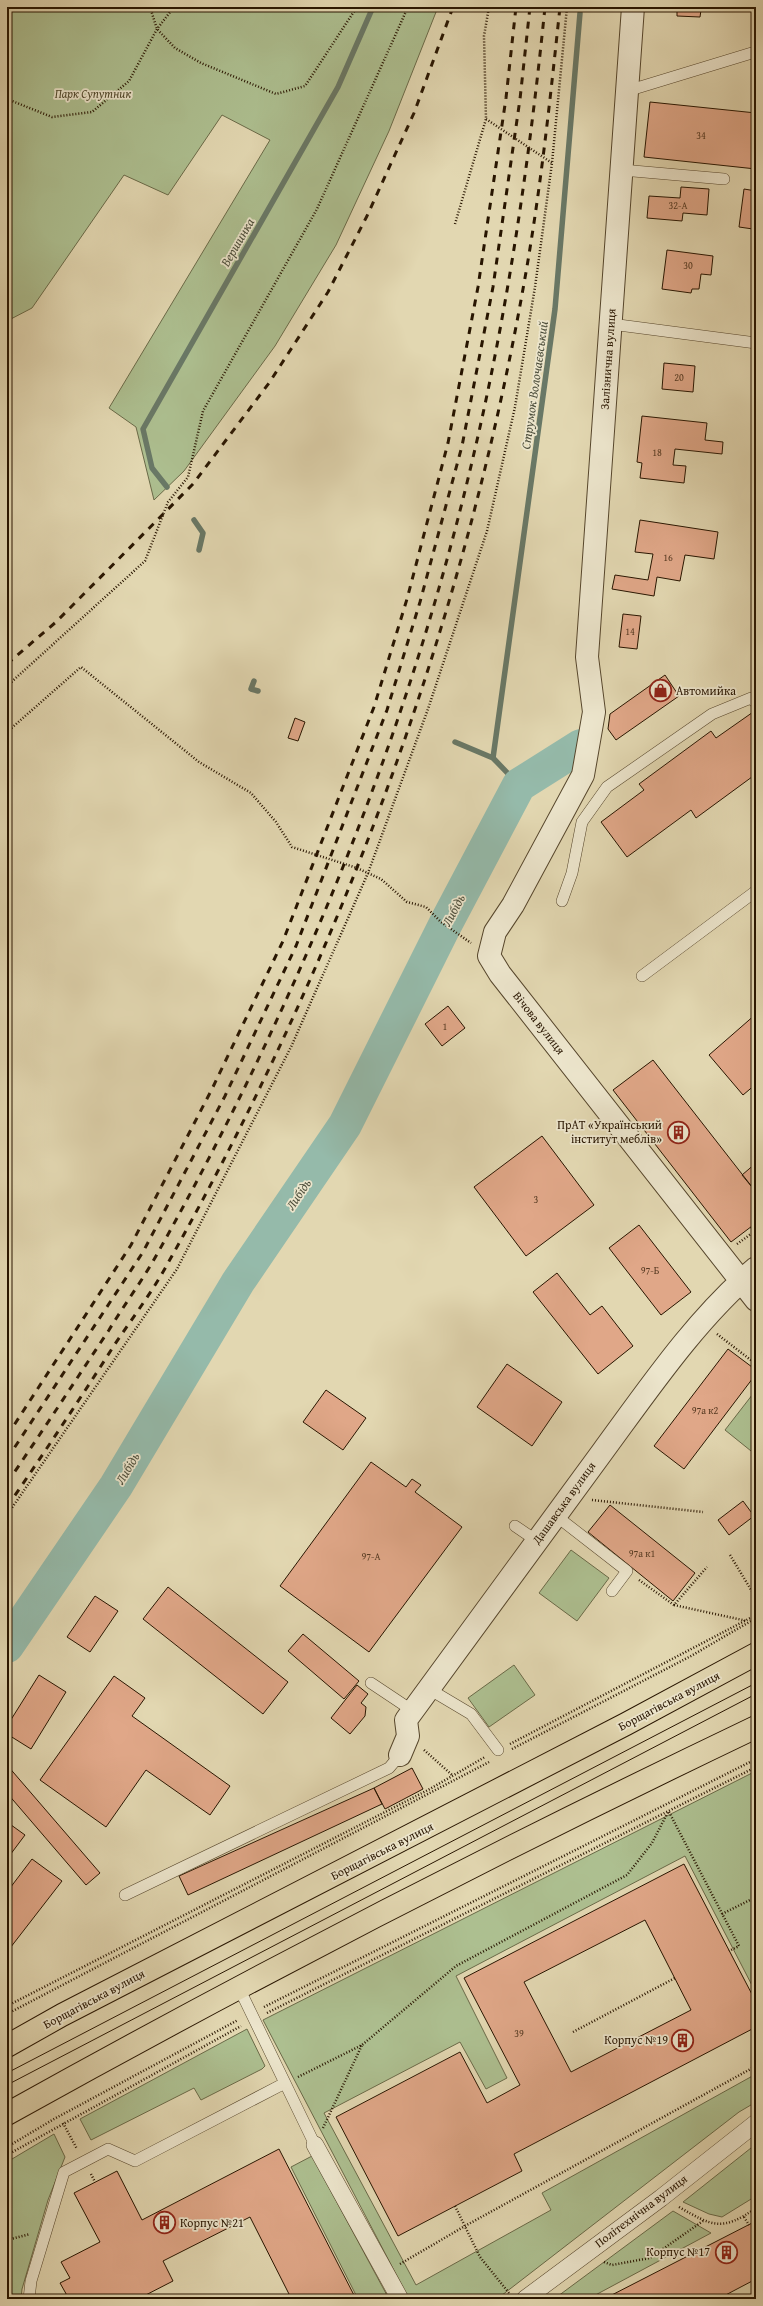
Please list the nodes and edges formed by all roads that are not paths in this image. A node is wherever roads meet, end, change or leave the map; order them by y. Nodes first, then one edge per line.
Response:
1 (633, 7) edge
2 (755, 52) edge
3 (627, 92) junction
4 (622, 170) junction
5 (724, 179) dead end
6 (611, 324) junction
7 (756, 344) edge
8 (756, 703) edge
9 (594, 712) joint
10 (756, 891) edge
11 (562, 901) dead end
12 (642, 976) dead end
13 (748, 1274) edge
14 (756, 1300) edge
15 (555, 1516) junction
16 (515, 1526) dead end
17 (537, 1541) junction
18 (612, 1591) dead end
19 (756, 1654) edge
20 (371, 1683) dead end
21 (429, 1689) junction
22 (413, 1711) junction
23 (756, 1727) edge
24 (404, 1745) joint
25 (502, 1752) road end
26 (125, 1894) dead end
27 (239, 1988) junction
28 (7, 2046) edge
29 (285, 2083) junction
30 (7, 2114) edge
31 (756, 2123) edge
32 (315, 2144) joint
33 (29, 2299) edge
34 (400, 2299) edge
35 (525, 2299) edge

1 - 3 street, Залізнична вулиця
2 - 3 lane
3 - 4 street, Залізнична вулиця
4 - 5 lane
4 - 6 street, Залізнична вулиця
6 - 7 lane
6 - 9 street, Залізнична вулиця
8 - 11 lane
9 - 13 street, Вічова вулиця
10 - 12 lane
13 - 14 street, Вічова вулиця
13 - 15 street, Дашавська вулиця
15 - 17 street, Дашавська вулиця
15 - 18 lane
16 - 17 lane
17 - 21 street, Дашавська вулиця
19 - 28 main road, Борщагівська вулиця
20 - 22 lane
21 - 22 street, Дашавська вулиця
21 - 25 lane
22 - 24 street, Дашавська вулиця
23 - 27 main road
24 - 26 lane
27 - 29 lane
27 - 30 main road
29 - 32 lane
29 - 33 lane
31 - 35 street, Політехнічна вулиця
32 - 34 street

